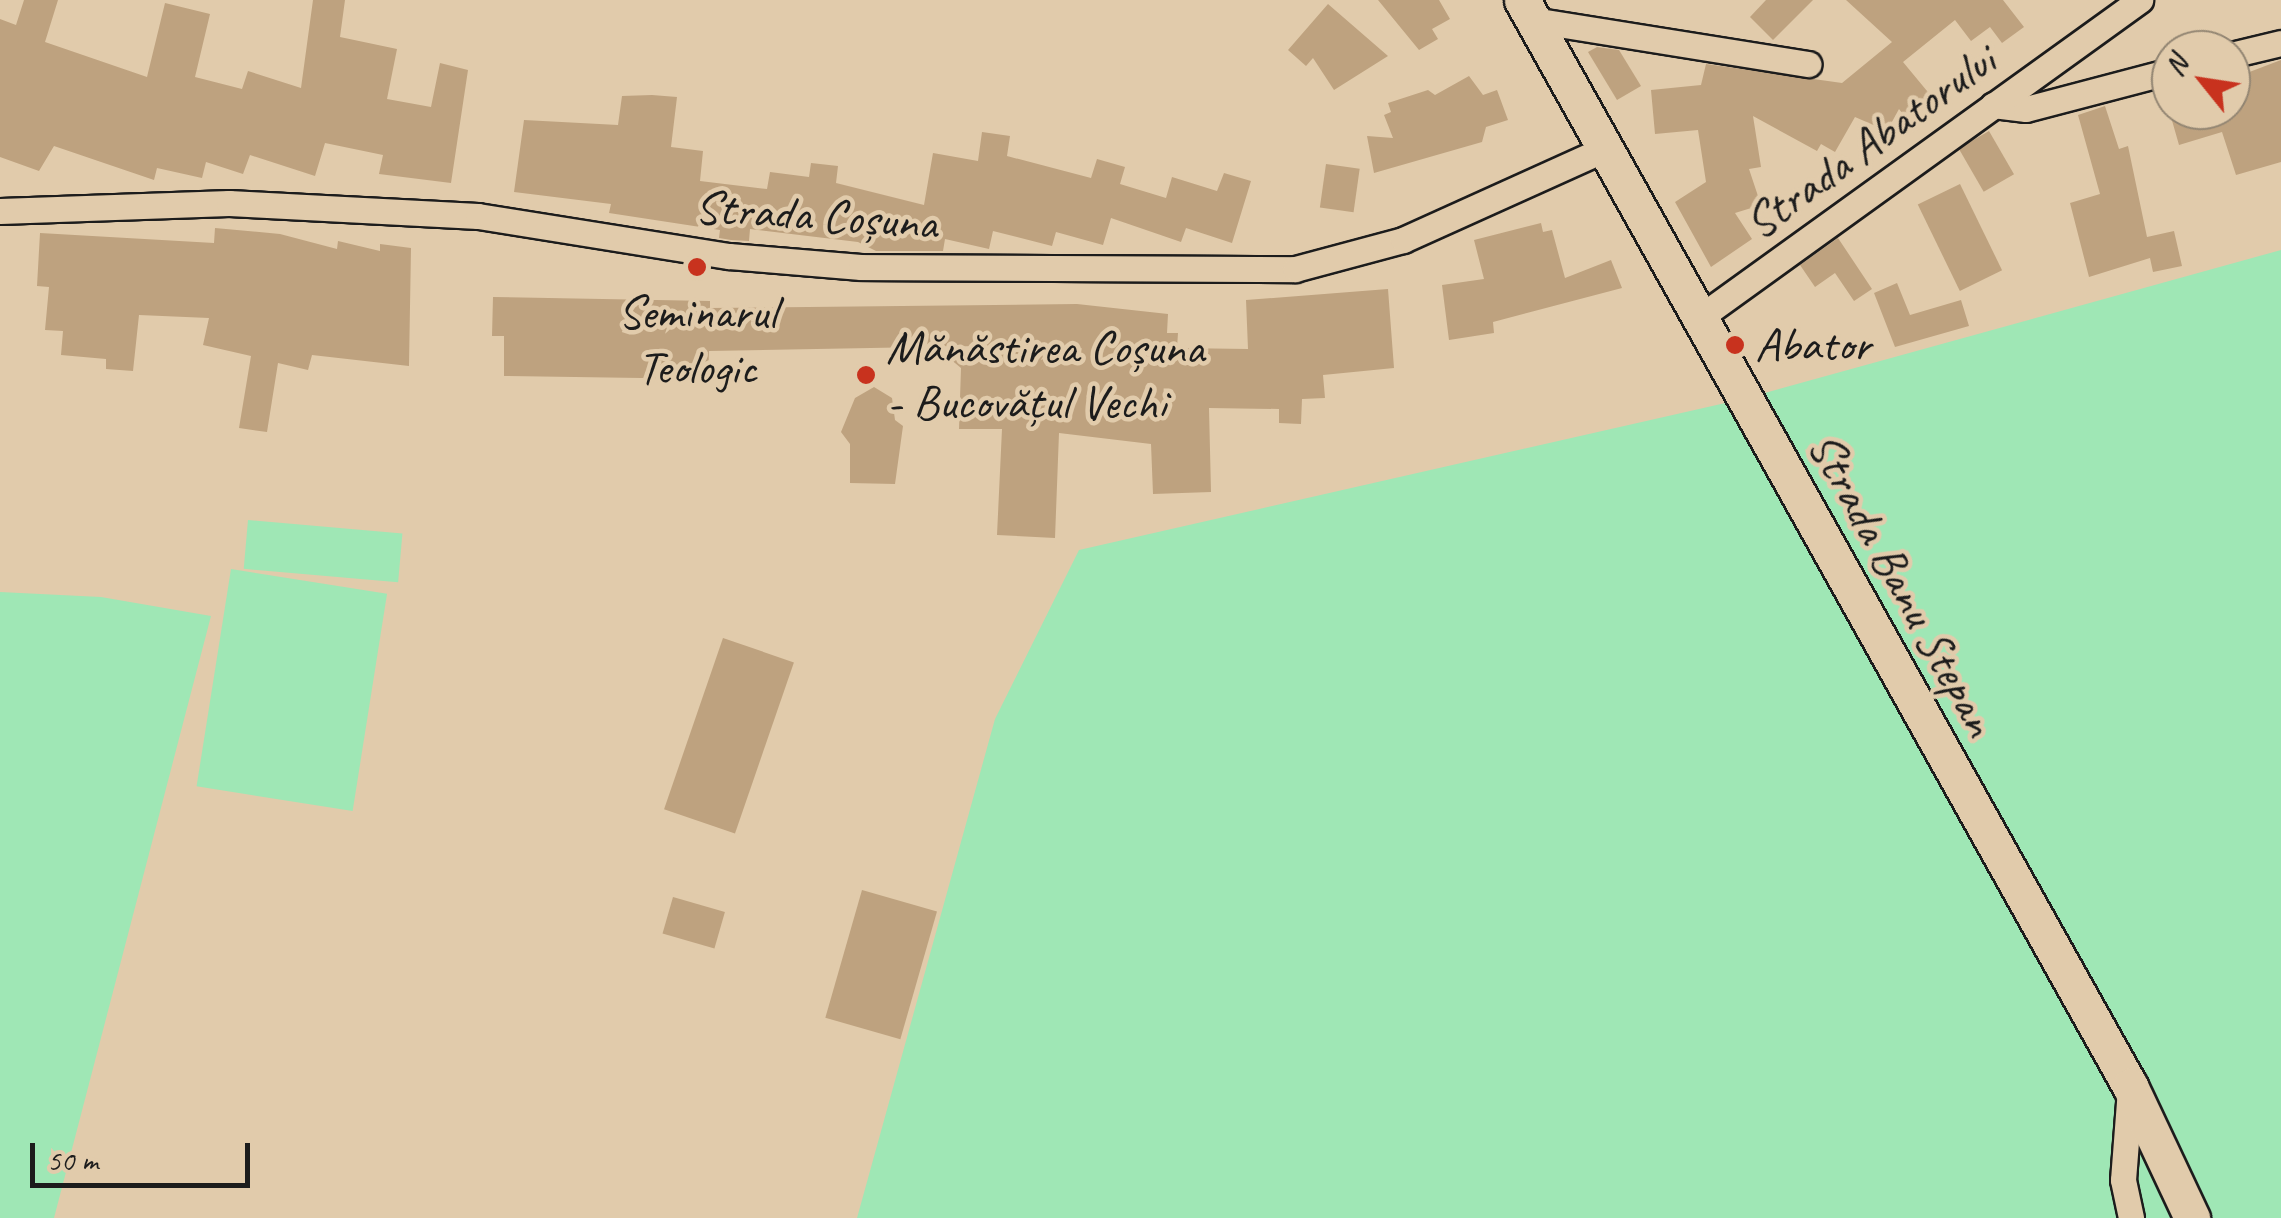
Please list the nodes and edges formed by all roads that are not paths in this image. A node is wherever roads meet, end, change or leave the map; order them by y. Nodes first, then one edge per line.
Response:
1 (2140, 0) edge
2 (1528, 10) edge
3 (2281, 42) edge
4 (2251, 50) edge
5 (1809, 64) dead end
6 (2151, 76) edge
7 (1993, 105) junction
8 (1605, 149) junction
9 (0, 211) edge
10 (1698, 318) junction
11 (2130, 1086) junction
12 (2132, 1218) edge
13 (2192, 1218) edge

1 - 7 street, Strada Abatorului
2 - 5 street
2 - 8 main road, Strada Banu Stepan
3 - 4 street
6 - 7 street
7 - 10 street, Strada Abatorului
8 - 9 street, Strada Coșuna
8 - 10 main road, Strada Banu Stepan
10 - 11 main road, Strada Banu Stepan
11 - 12 street
11 - 13 main road, Strada Banu Stepan

